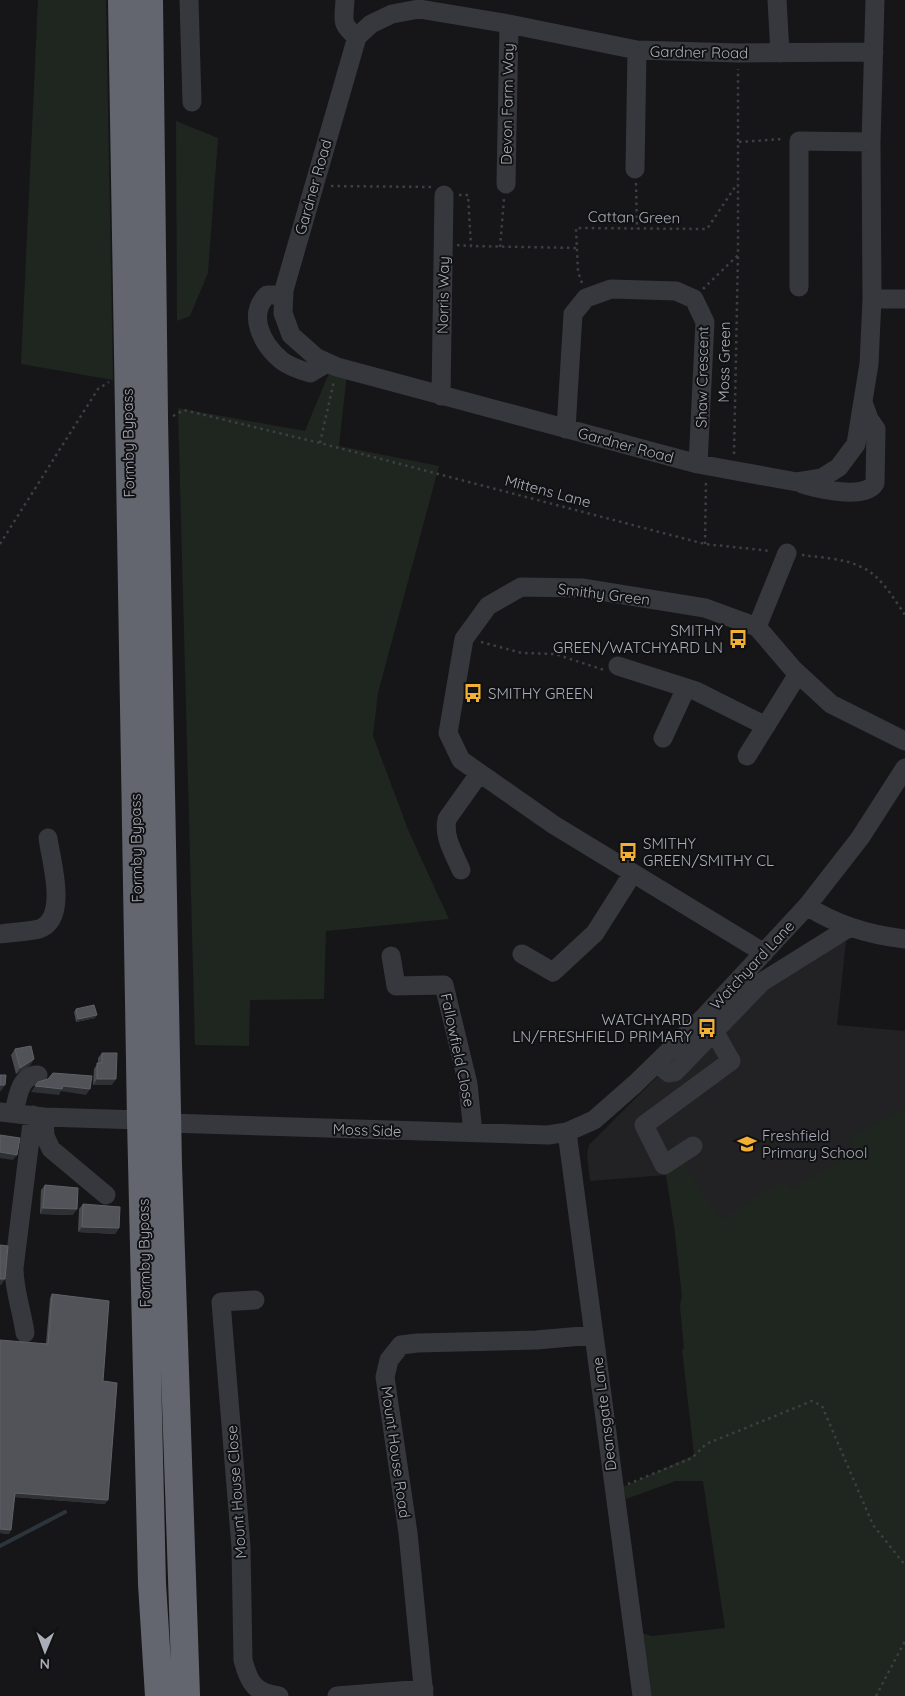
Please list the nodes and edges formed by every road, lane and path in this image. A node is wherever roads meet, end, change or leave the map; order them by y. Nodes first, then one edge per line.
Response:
1 (122, 0) edge
2 (149, 0) edge
3 (189, 0) edge
4 (345, 0) edge
5 (777, 0) edge
6 (874, 0) edge
7 (417, 5) edge
8 (509, 24) junction
9 (357, 37) junction
10 (637, 50) junction
11 (874, 52) junction
12 (738, 53) junction
13 (780, 53) junction
14 (192, 102) dead end
15 (799, 141) junction
16 (738, 142) junction
17 (871, 142) junction
18 (635, 169) joint
19 (738, 182) junction
20 (506, 184) joint
21 (444, 195) dead end
22 (637, 229) junction
23 (500, 247) dead end
24 (738, 255) junction
25 (799, 287) dead end
26 (284, 294) junction
27 (586, 298) junction
28 (694, 299) junction
29 (872, 299) junction
30 (905, 299) edge
31 (332, 365) junction
32 (113, 380) dead end
33 (441, 396) junction
34 (864, 405) junction
35 (170, 418) dead end
36 (566, 429) junction
37 (320, 443) junction
38 (702, 465) junction
39 (733, 470) junction
40 (797, 482) junction
41 (0, 544) edge
42 (705, 544) junction
43 (787, 553) junction
44 (905, 615) edge
45 (757, 627) junction
46 (464, 639) junction
47 (618, 666) joint
48 (798, 674) junction
49 (686, 688) junction
50 (766, 726) junction
51 (662, 738) dead end
52 (905, 742) edge
53 (747, 756) dead end
54 (905, 768) edge
55 (479, 774) junction
56 (48, 838) dead end
57 (461, 870) dead end
58 (633, 873) junction
59 (807, 906) junction
60 (850, 927) junction
61 (0, 934) edge
62 (905, 939) edge
63 (764, 952) junction
64 (522, 954) dead end
65 (391, 956) dead end
66 (714, 1032) junction
67 (657, 1062) junction
68 (38, 1075) dead end
69 (7, 1112) edge
70 (39, 1116) junction
71 (141, 1120) junction
72 (168, 1123) junction
73 (567, 1132) junction
74 (473, 1133) junction
75 (693, 1146) dead end
76 (106, 1195) dead end
77 (256, 1300) dead end
78 (25, 1333) dead end
79 (594, 1335) junction
80 (613, 1491) junction
81 (905, 1565) edge
82 (905, 1641) edge
83 (424, 1692) edge
84 (159, 1696) edge
85 (186, 1696) edge
86 (279, 1696) edge
87 (337, 1696) edge
88 (642, 1696) edge
89 (876, 1696) edge

1 - 71 highway, Formby Bypass
2 - 72 highway, Formby Bypass
3 - 14 street
4 - 9 street
5 - 13 street
6 - 11 street, Gardner Road
7 - 8 street, Gardner Road
7 - 9 street, Gardner Road
8 - 10 street, Gardner Road
8 - 20 street, Devon Farm Way
9 - 26 street, Gardner Road
10 - 12 street, Gardner Road
10 - 18 street
11 - 13 street, Gardner Road
11 - 17 street, Gardner Road
12 - 13 street, Gardner Road
12 - 16 path, Moss Green
15 - 16 path
15 - 17 street
15 - 25 street
16 - 19 path, Moss Green
17 - 29 street, Gardner Road
18 - 22 path
19 - 22 path, Cattan Green
19 - 24 path, Moss Green
20 - 23 path
21 - 33 street, Norris Way
22 - 27 path, Cattan Green
24 - 28 path
24 - 39 path, Moss Green
26 - 31 street, Gardner Road
26 - 31 street
27 - 28 street
27 - 36 street
28 - 38 street, Shaw Crescent
29 - 30 street
29 - 34 street, Gardner Road
31 - 33 street, Gardner Road
31 - 37 path
32 - 41 path
33 - 36 street, Gardner Road
34 - 40 street, Gardner Road
34 - 40 street, Gardner Road
35 - 37 path, Mittens Lane
36 - 38 street, Gardner Road
37 - 42 path, Mittens Lane
38 - 39 street, Gardner Road
38 - 42 path
39 - 40 street, Gardner Road
42 - 43 path, Mittens Lane
43 - 44 path, Mittens Lane
43 - 45 street
45 - 46 street, Smithy Green
45 - 48 street, Smithy Green
46 - 47 path
46 - 55 street, Smithy Green
47 - 49 street
48 - 50 street
48 - 52 street, Smithy Green
49 - 50 street
49 - 51 street
50 - 53 street
54 - 59 street, Watchyard Lane
55 - 57 street
55 - 58 street, Smithy Green
56 - 61 street
58 - 63 street, Smithy Green
58 - 64 street
59 - 60 street
59 - 63 street, Watchyard Lane
60 - 62 street
60 - 66 street
63 - 67 street, Watchyard Lane
65 - 74 street, Fallowfield Close
66 - 67 street
66 - 75 street
67 - 73 street, Watchyard Lane
68 - 69 street
69 - 70 street
70 - 71 street
70 - 76 street
70 - 78 street
71 - 84 highway, Formby Bypass
72 - 74 street, Moss Side
72 - 85 highway, Formby Bypass
73 - 74 street, Moss Side
73 - 79 street, Deansgate Lane
77 - 86 street, Mount House Close
79 - 80 street, Deansgate Lane
79 - 83 street, Mount House Road
80 - 81 path
80 - 88 street, Deansgate Lane
82 - 89 path
83 - 87 street

